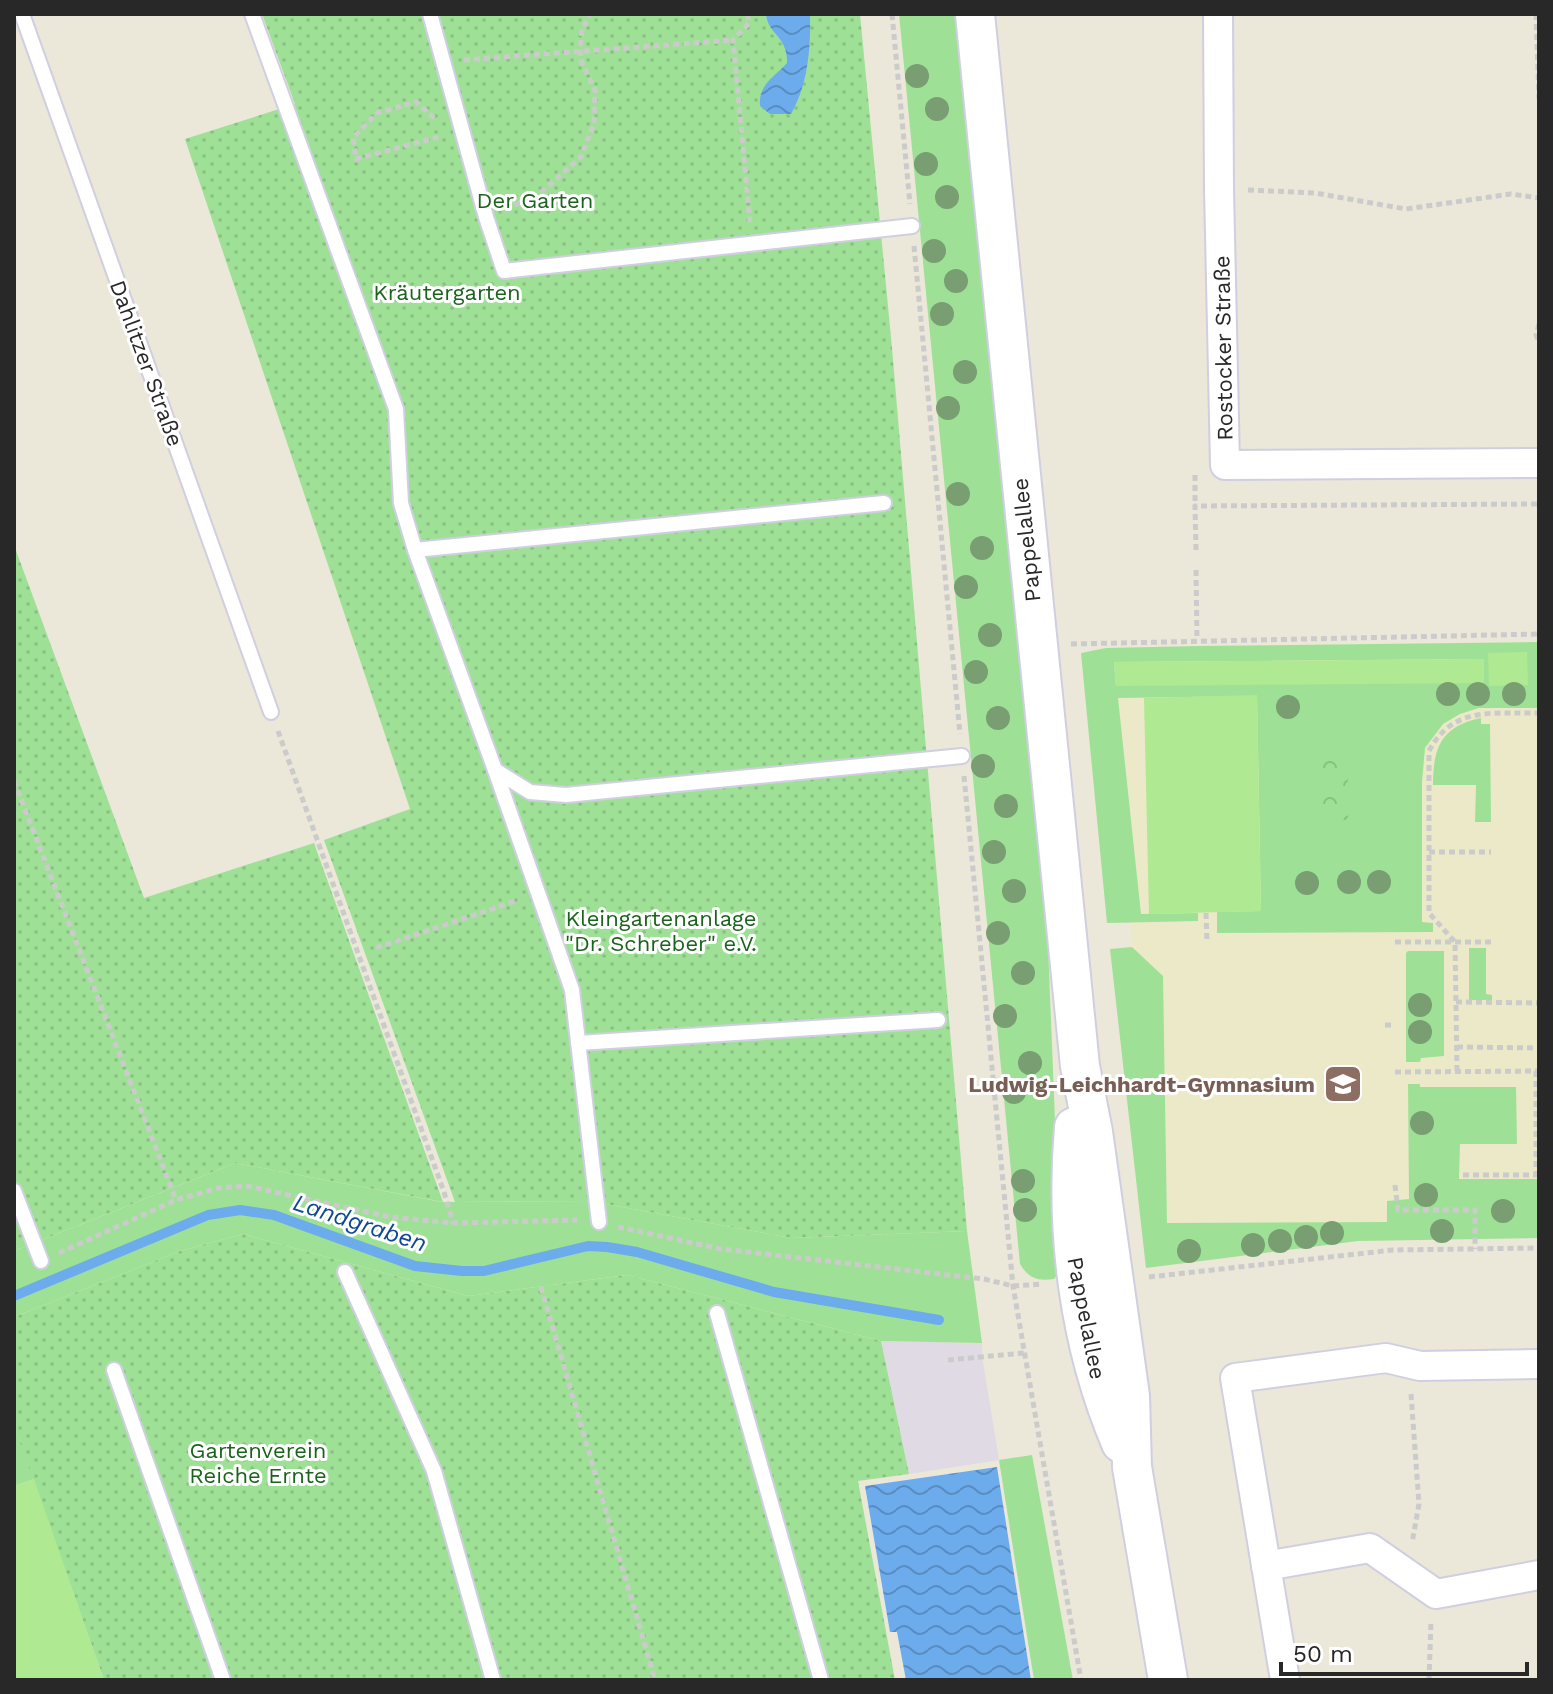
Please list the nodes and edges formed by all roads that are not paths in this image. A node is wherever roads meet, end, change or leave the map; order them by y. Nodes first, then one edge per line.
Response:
1 (22, 14) edge
2 (252, 14) edge
3 (430, 14) edge
4 (975, 14) edge
5 (1218, 14) edge
6 (912, 226) road end
7 (1539, 463) edge
8 (884, 503) dead end
9 (415, 550) junction
10 (271, 712) road end
11 (962, 756) road end
12 (495, 770) junction
13 (938, 1020) dead end
14 (578, 1043) junction
15 (14, 1191) edge
16 (599, 1222) road end
17 (41, 1261) road end
18 (345, 1272) dead end
19 (717, 1313) dead end
20 (1539, 1364) edge
21 (114, 1370) dead end
22 (1266, 1566) junction
23 (1539, 1575) edge
24 (223, 1680) edge
25 (493, 1680) edge
26 (821, 1680) edge
27 (1168, 1680) edge
28 (1285, 1680) edge

1 - 10 lane, Dahlitzer Straße
2 - 9 lane
3 - 6 lane
4 - 27 main road, Pappelallee
5 - 7 street, Rostocker Straße
8 - 9 lane
9 - 12 lane
11 - 12 lane
12 - 14 lane
13 - 14 lane
14 - 16 lane
15 - 17 lane
18 - 25 lane
19 - 26 lane
20 - 22 street
21 - 24 lane
22 - 23 street
22 - 28 street

